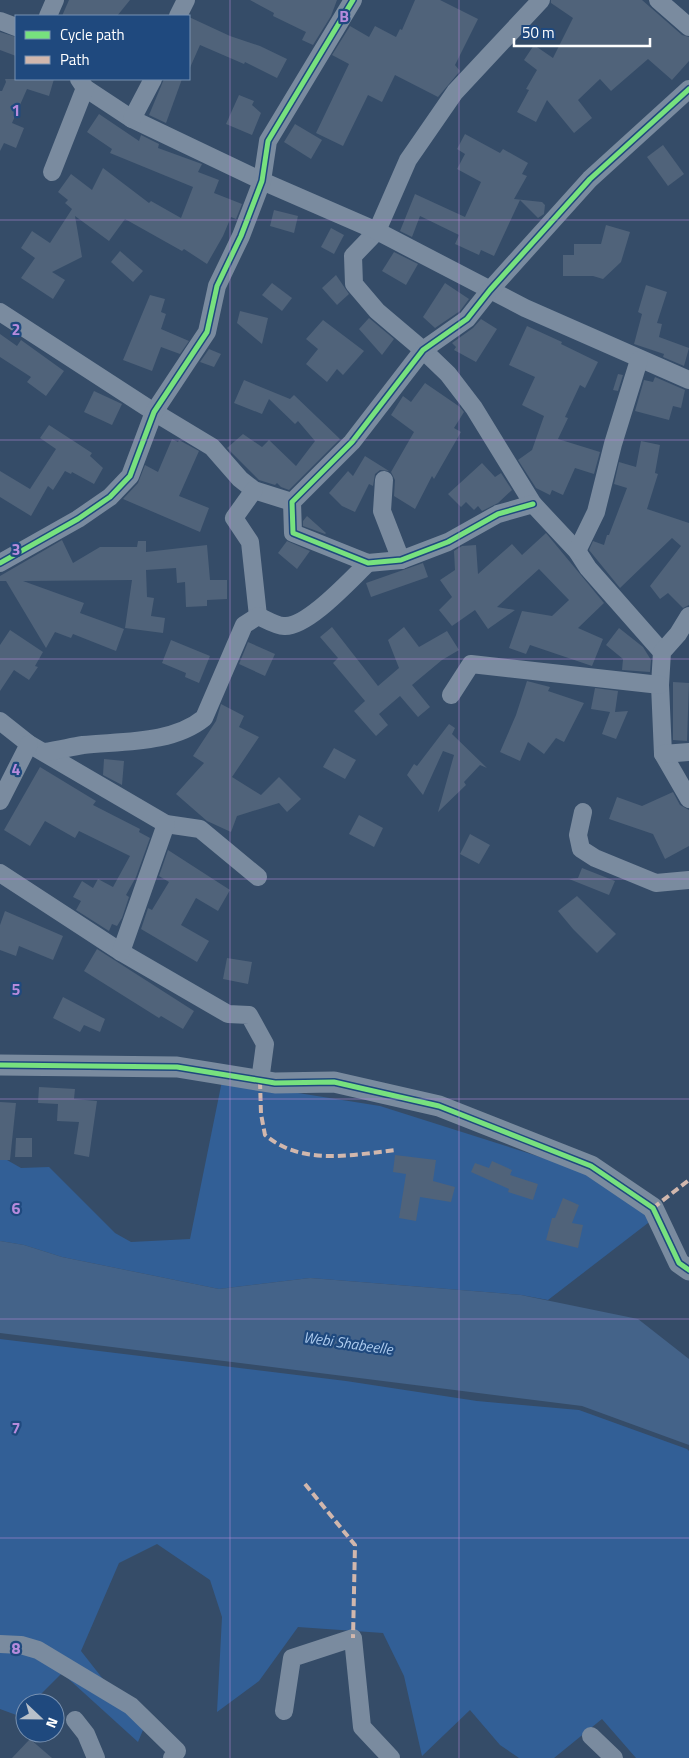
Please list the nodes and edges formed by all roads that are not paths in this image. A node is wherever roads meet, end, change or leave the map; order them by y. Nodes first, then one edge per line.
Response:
1 (55, 0) edge
2 (186, 0) edge
3 (354, 0) edge
4 (540, 0) edge
5 (658, 0) edge
6 (48, 15) edge
7 (178, 15) edge
8 (0, 21) edge
9 (689, 26) edge
10 (15, 27) edge
11 (152, 80) edge
12 (82, 83) edge
13 (689, 89) edge
14 (132, 119) junction
15 (52, 172) dead end
16 (262, 181) junction
17 (377, 231) junction
18 (490, 290) junction
19 (0, 312) edge
20 (424, 350) junction
21 (639, 360) junction
22 (689, 380) edge
23 (154, 412) junction
24 (384, 480) dead end
25 (254, 490) junction
26 (292, 502) junction
27 (534, 504) junction
28 (577, 551) junction
29 (401, 560) junction
30 (0, 563) edge
31 (368, 563) junction
32 (258, 616) junction
33 (689, 616) edge
34 (662, 652) junction
35 (660, 685) junction
36 (451, 695) dead end
37 (0, 721) edge
38 (29, 744) junction
39 (45, 752) junction
40 (689, 752) edge
41 (663, 754) junction
42 (689, 800) edge
43 (0, 801) edge
44 (584, 812) dead end
45 (166, 824) junction
46 (0, 873) edge
47 (258, 877) dead end
48 (689, 880) edge
49 (121, 952) junction
50 (0, 1065) edge
51 (260, 1081) junction
52 (689, 1270) edge
53 (0, 1644) edge
54 (284, 1710) dead end
55 (75, 1720) dead end
56 (591, 1736) dead end
57 (96, 1758) edge
58 (172, 1758) edge
59 (391, 1758) edge
60 (614, 1758) edge

1 - 6 street
2 - 7 street
3 - 16 street
4 - 17 street
5 - 9 street
8 - 10 street
11 - 14 street
12 - 14 street
12 - 15 street
13 - 18 street
14 - 16 street
16 - 17 street
16 - 23 street
17 - 18 street
17 - 20 street
18 - 20 street
18 - 21 street
19 - 23 street
20 - 26 street
20 - 27 street
21 - 22 street
21 - 28 street
23 - 25 street
23 - 30 street
24 - 29 street
25 - 26 street
25 - 32 street
26 - 31 street
27 - 28 street
27 - 29 street
28 - 34 street
29 - 31 street
31 - 32 street
32 - 39 street
33 - 34 street
34 - 35 street
35 - 36 street
35 - 41 street
37 - 38 street
38 - 39 street
38 - 43 street
39 - 45 street
40 - 41 street
41 - 42 street
44 - 48 street
45 - 47 street
45 - 49 street
46 - 49 street
49 - 51 street
50 - 51 street
51 - 52 street
53 - 58 street
54 - 59 street
55 - 57 street
56 - 60 street

